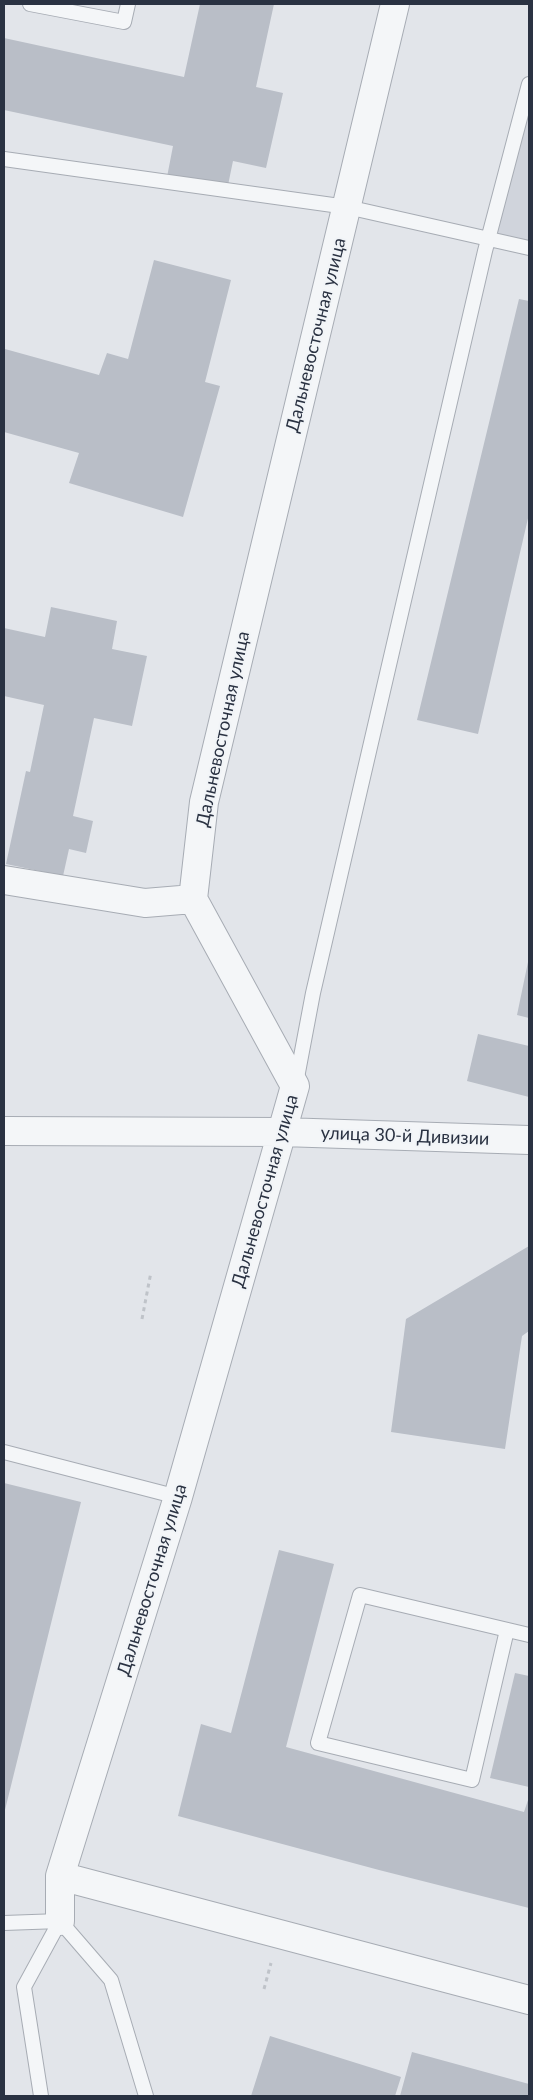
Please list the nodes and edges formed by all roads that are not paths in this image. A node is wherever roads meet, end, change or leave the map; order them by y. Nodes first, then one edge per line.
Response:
1 (30, 4) edge
2 (128, 4) edge
3 (395, 4) edge
4 (529, 84) edge
5 (4, 159) edge
6 (347, 207) junction
7 (488, 239) junction
8 (529, 248) edge
9 (4, 880) edge
10 (193, 899) junction
11 (295, 1086) junction
12 (4, 1131) edge
13 (282, 1132) junction
14 (529, 1140) edge
15 (4, 1452) edge
16 (178, 1497) junction
17 (507, 1630) junction
18 (529, 1634) edge
19 (60, 1876) junction
20 (4, 1922) edge
21 (60, 1922) junction
22 (529, 2000) edge
23 (41, 2096) edge
24 (146, 2096) edge

1 - 2 lane
3 - 6 street, Дальневосточная улица
4 - 7 lane
5 - 6 lane
6 - 7 lane
6 - 10 street, Дальневосточная улица
7 - 8 lane
7 - 11 lane
9 - 10 street
10 - 11 street, Дальневосточная улица
11 - 13 street, Дальневосточная улица
12 - 13 street, улица 30-й Дивизии
13 - 14 street, улица 30-й Дивизии
13 - 16 street, Дальневосточная улица
15 - 16 lane
16 - 19 street, Дальневосточная улица
17 - 17 lane
17 - 18 lane
19 - 21 street, Дальневосточная улица
19 - 22 street
20 - 21 lane
21 - 23 lane
21 - 24 lane

